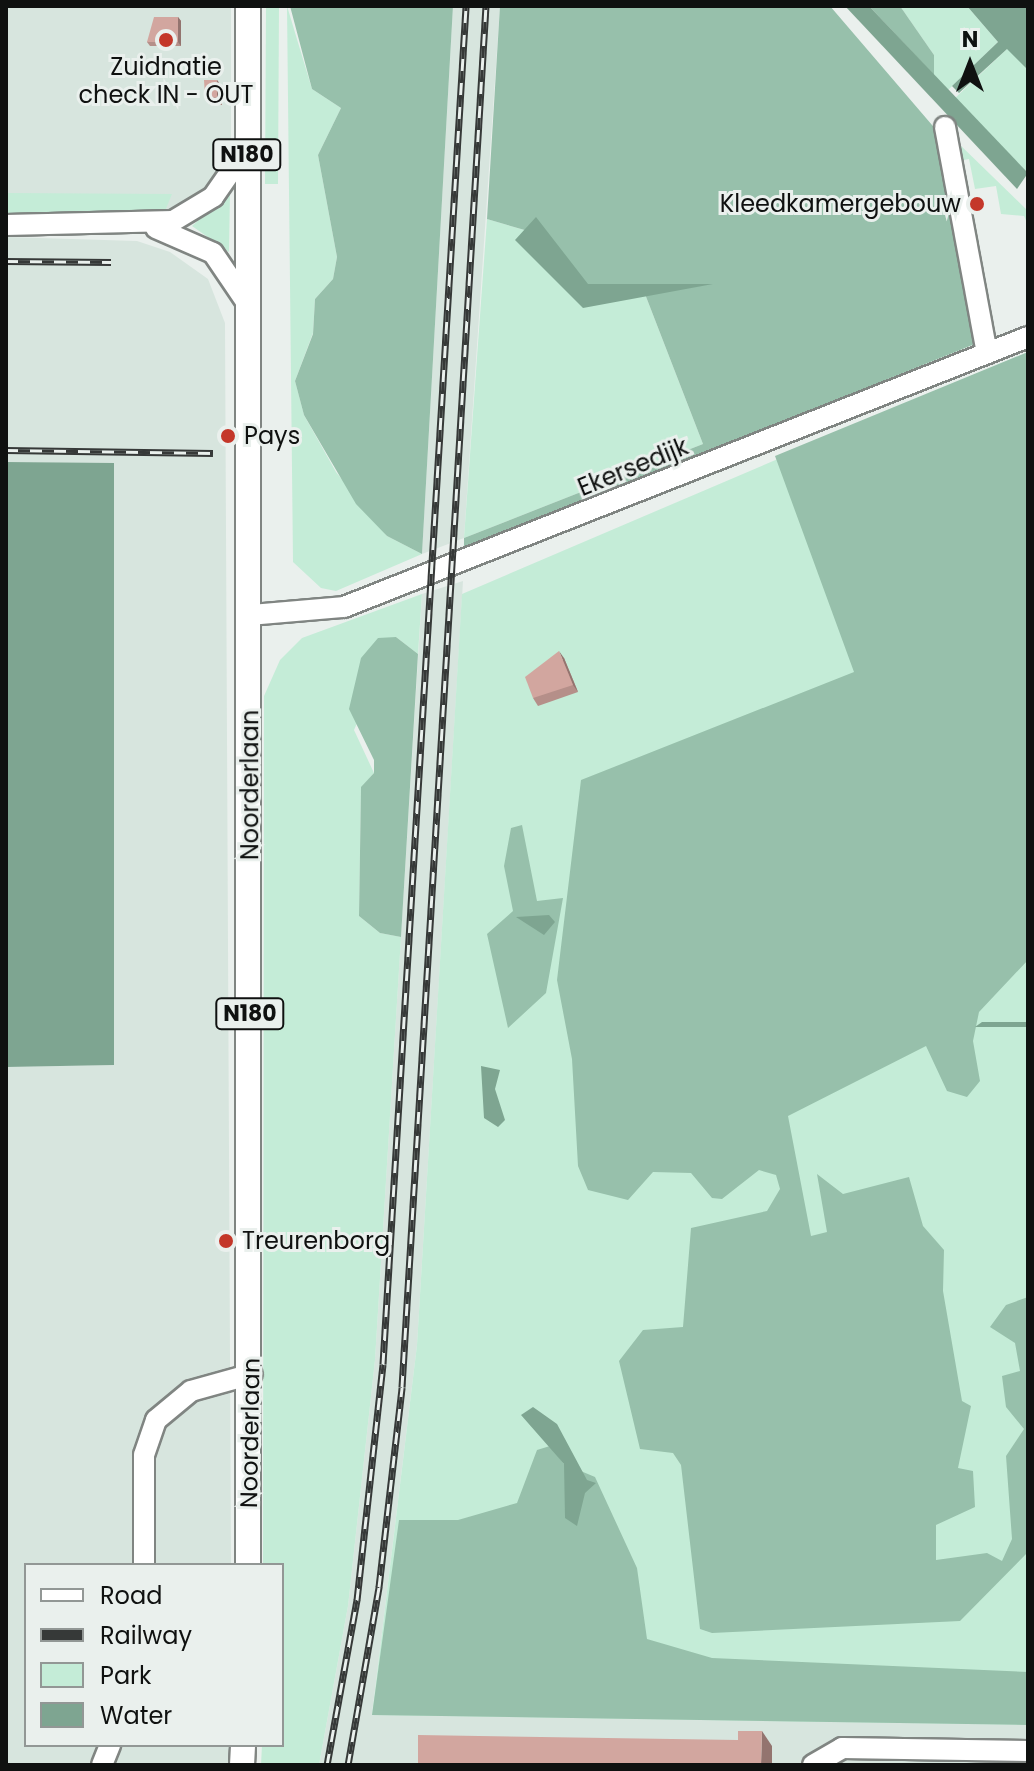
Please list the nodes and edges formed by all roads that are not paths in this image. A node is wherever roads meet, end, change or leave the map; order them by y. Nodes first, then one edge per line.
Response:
1 (248, 6) edge
2 (945, 127) dead end
3 (247, 148) junction
4 (6, 225) edge
5 (144, 226) junction
6 (247, 303) junction
7 (1028, 337) edge
8 (987, 353) junction
9 (250, 615) junction
10 (252, 1374) junction
11 (144, 1563) edge
12 (248, 1563) edge
13 (1028, 1751) edge
14 (813, 1765) edge

1 - 3 main road, Noorderlaan / N180
2 - 8 street
3 - 5 street
3 - 6 main road, Noorderlaan / N180
4 - 5 street
5 - 6 street
6 - 9 main road, Noorderlaan / N180
7 - 8 street, Ekersedijk
8 - 9 street, Ekersedijk
9 - 10 main road, Noorderlaan / N180
10 - 11 street
10 - 12 main road, Noorderlaan / N180
13 - 14 street

